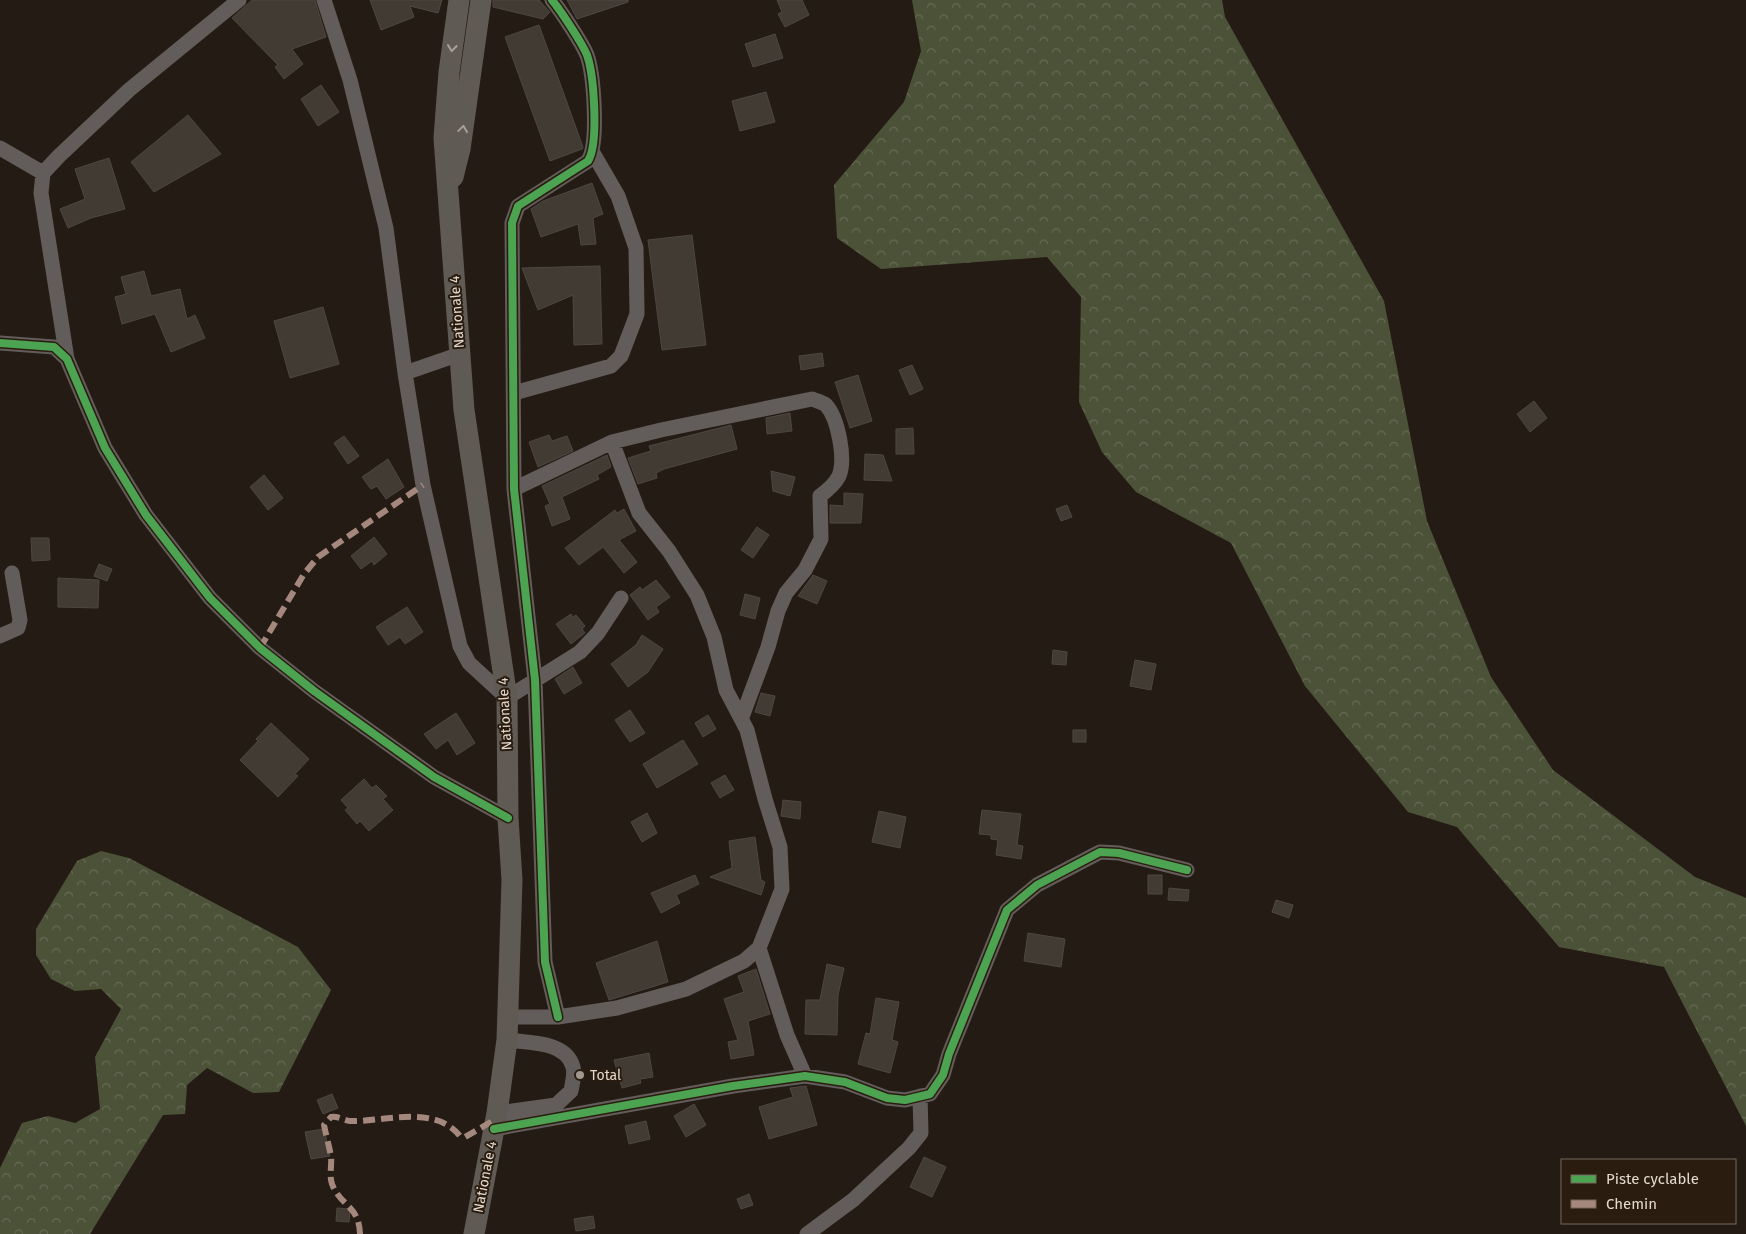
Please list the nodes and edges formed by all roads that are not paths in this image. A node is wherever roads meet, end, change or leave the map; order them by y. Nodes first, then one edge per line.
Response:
1 (239, 0) edge
2 (324, 0) edge
3 (458, 0) edge
4 (482, 0) edge
5 (552, 0) edge
6 (0, 148) edge
7 (593, 153) junction
8 (43, 173) junction
9 (449, 194) junction
10 (0, 344) edge
11 (460, 354) junction
12 (68, 358) junction
13 (405, 373) junction
14 (514, 393) junction
15 (612, 442) junction
16 (514, 489) junction
17 (12, 573) dead end
18 (621, 598) dead end
19 (0, 636) edge
20 (536, 680) junction
21 (507, 698) junction
22 (742, 717) junction
23 (508, 818) junction
24 (1187, 870) dead end
25 (759, 948) junction
26 (510, 1017) junction
27 (558, 1017) junction
28 (507, 1040) junction
29 (805, 1076) junction
30 (920, 1096) junction
31 (496, 1121) junction
32 (474, 1234) edge
33 (807, 1234) edge

1 - 8 street
2 - 13 street
3 -> 9 highway, Nationale 4
9 -> 4 highway, Nationale 4
5 - 7 street
6 - 8 street
7 - 14 street
7 - 14 street
8 - 12 street
9 - 11 highway, Nationale 4
10 - 12 street
11 - 13 street
11 - 21 highway, Nationale 4
12 - 23 street
13 - 21 street
14 - 16 street
15 - 16 street
15 - 22 street
15 - 22 street
16 - 20 street
17 - 19 street
18 - 20 street
20 - 21 street
20 - 27 street
21 - 23 highway, Nationale 4
22 - 25 street
23 - 26 highway, Nationale 4
24 - 30 street
25 - 27 street
25 - 29 street
26 - 27 street
26 - 28 highway, Nationale 4
28 - 31 highway, Nationale 4
28 - 31 street
29 - 30 street
29 - 31 street
30 - 33 street
31 - 32 highway, Nationale 4

